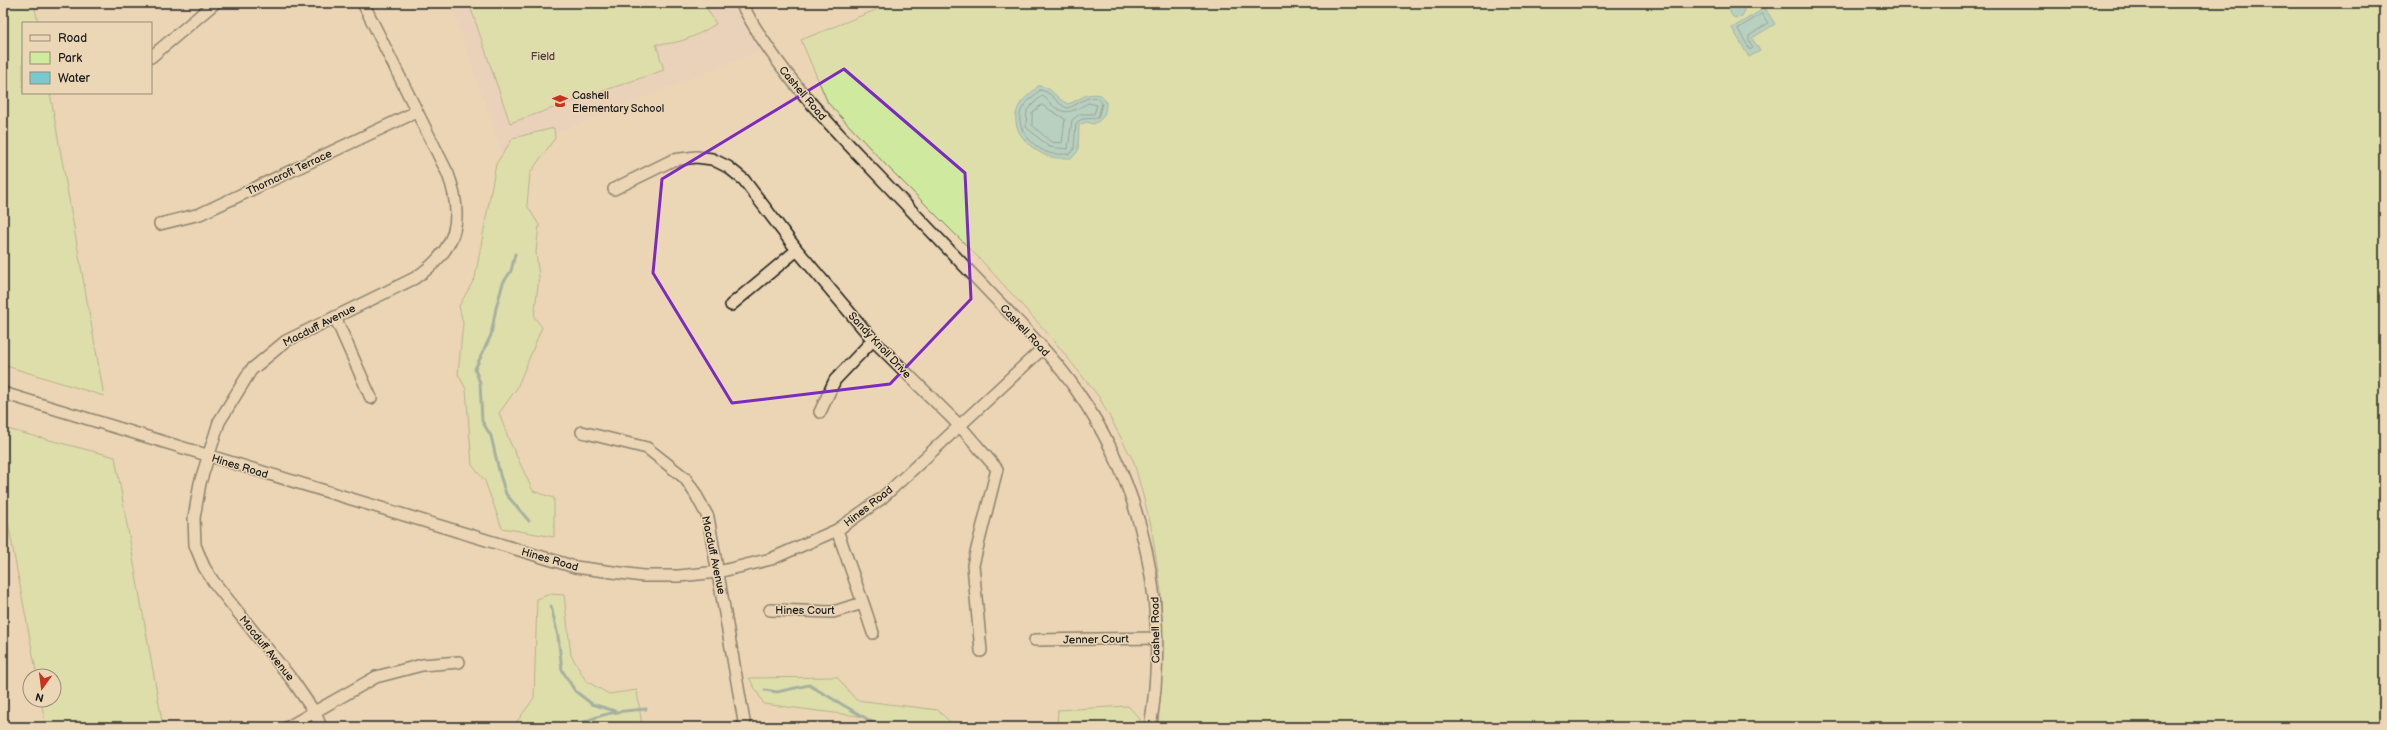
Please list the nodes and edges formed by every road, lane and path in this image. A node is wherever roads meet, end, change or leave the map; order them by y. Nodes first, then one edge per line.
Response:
1 (216, 3) edge
2 (363, 3) edge
3 (741, 3) edge
4 (152, 55) edge
5 (416, 112) junction
6 (614, 189) dead end
7 (160, 224) dead end
8 (797, 250) junction
9 (731, 305) dead end
10 (335, 316) junction
11 (873, 340) junction
12 (1043, 348) junction
13 (3, 393) edge
14 (371, 398) dead end
15 (820, 412) dead end
16 (960, 426) junction
17 (582, 432) dead end
18 (209, 456) junction
19 (837, 530) junction
20 (718, 572) junction
21 (864, 603) junction
22 (770, 610) dead end
23 (873, 634) dead end
24 (1157, 638) junction
25 (1035, 640) dead end
26 (981, 651) dead end
27 (459, 662) dead end
28 (315, 713) junction
29 (288, 727) edge
30 (321, 727) edge
31 (745, 727) edge
32 (1150, 727) edge

1 - 4 street
2 - 5 street, Macduff Avenue
3 - 12 street, Cashell Road
5 - 7 street, Thorncroft Terrace
5 - 10 street, Macduff Avenue
6 - 8 street, Sandy Knoll Drive
8 - 9 street
8 - 11 street, Sandy Knoll Drive
10 - 14 street
10 - 18 street, Macduff Avenue
11 - 15 street
11 - 16 street, Sandy Knoll Drive
12 - 16 street, Hines Road
12 - 24 street, Cashell Road
13 - 18 street, Hines Road
16 - 19 street, Hines Road
16 - 26 street, Sandy Knoll Drive
17 - 20 street, Macduff Avenue
18 - 20 street, Hines Road
18 - 28 street, Macduff Avenue
19 - 20 street, Hines Road
19 - 21 street
20 - 31 street, Macduff Avenue
21 - 22 street, Hines Court
21 - 23 street
24 - 25 street, Jenner Court
24 - 32 street, Cashell Road
27 - 28 street
28 - 29 street
28 - 30 street, Macduff Avenue

